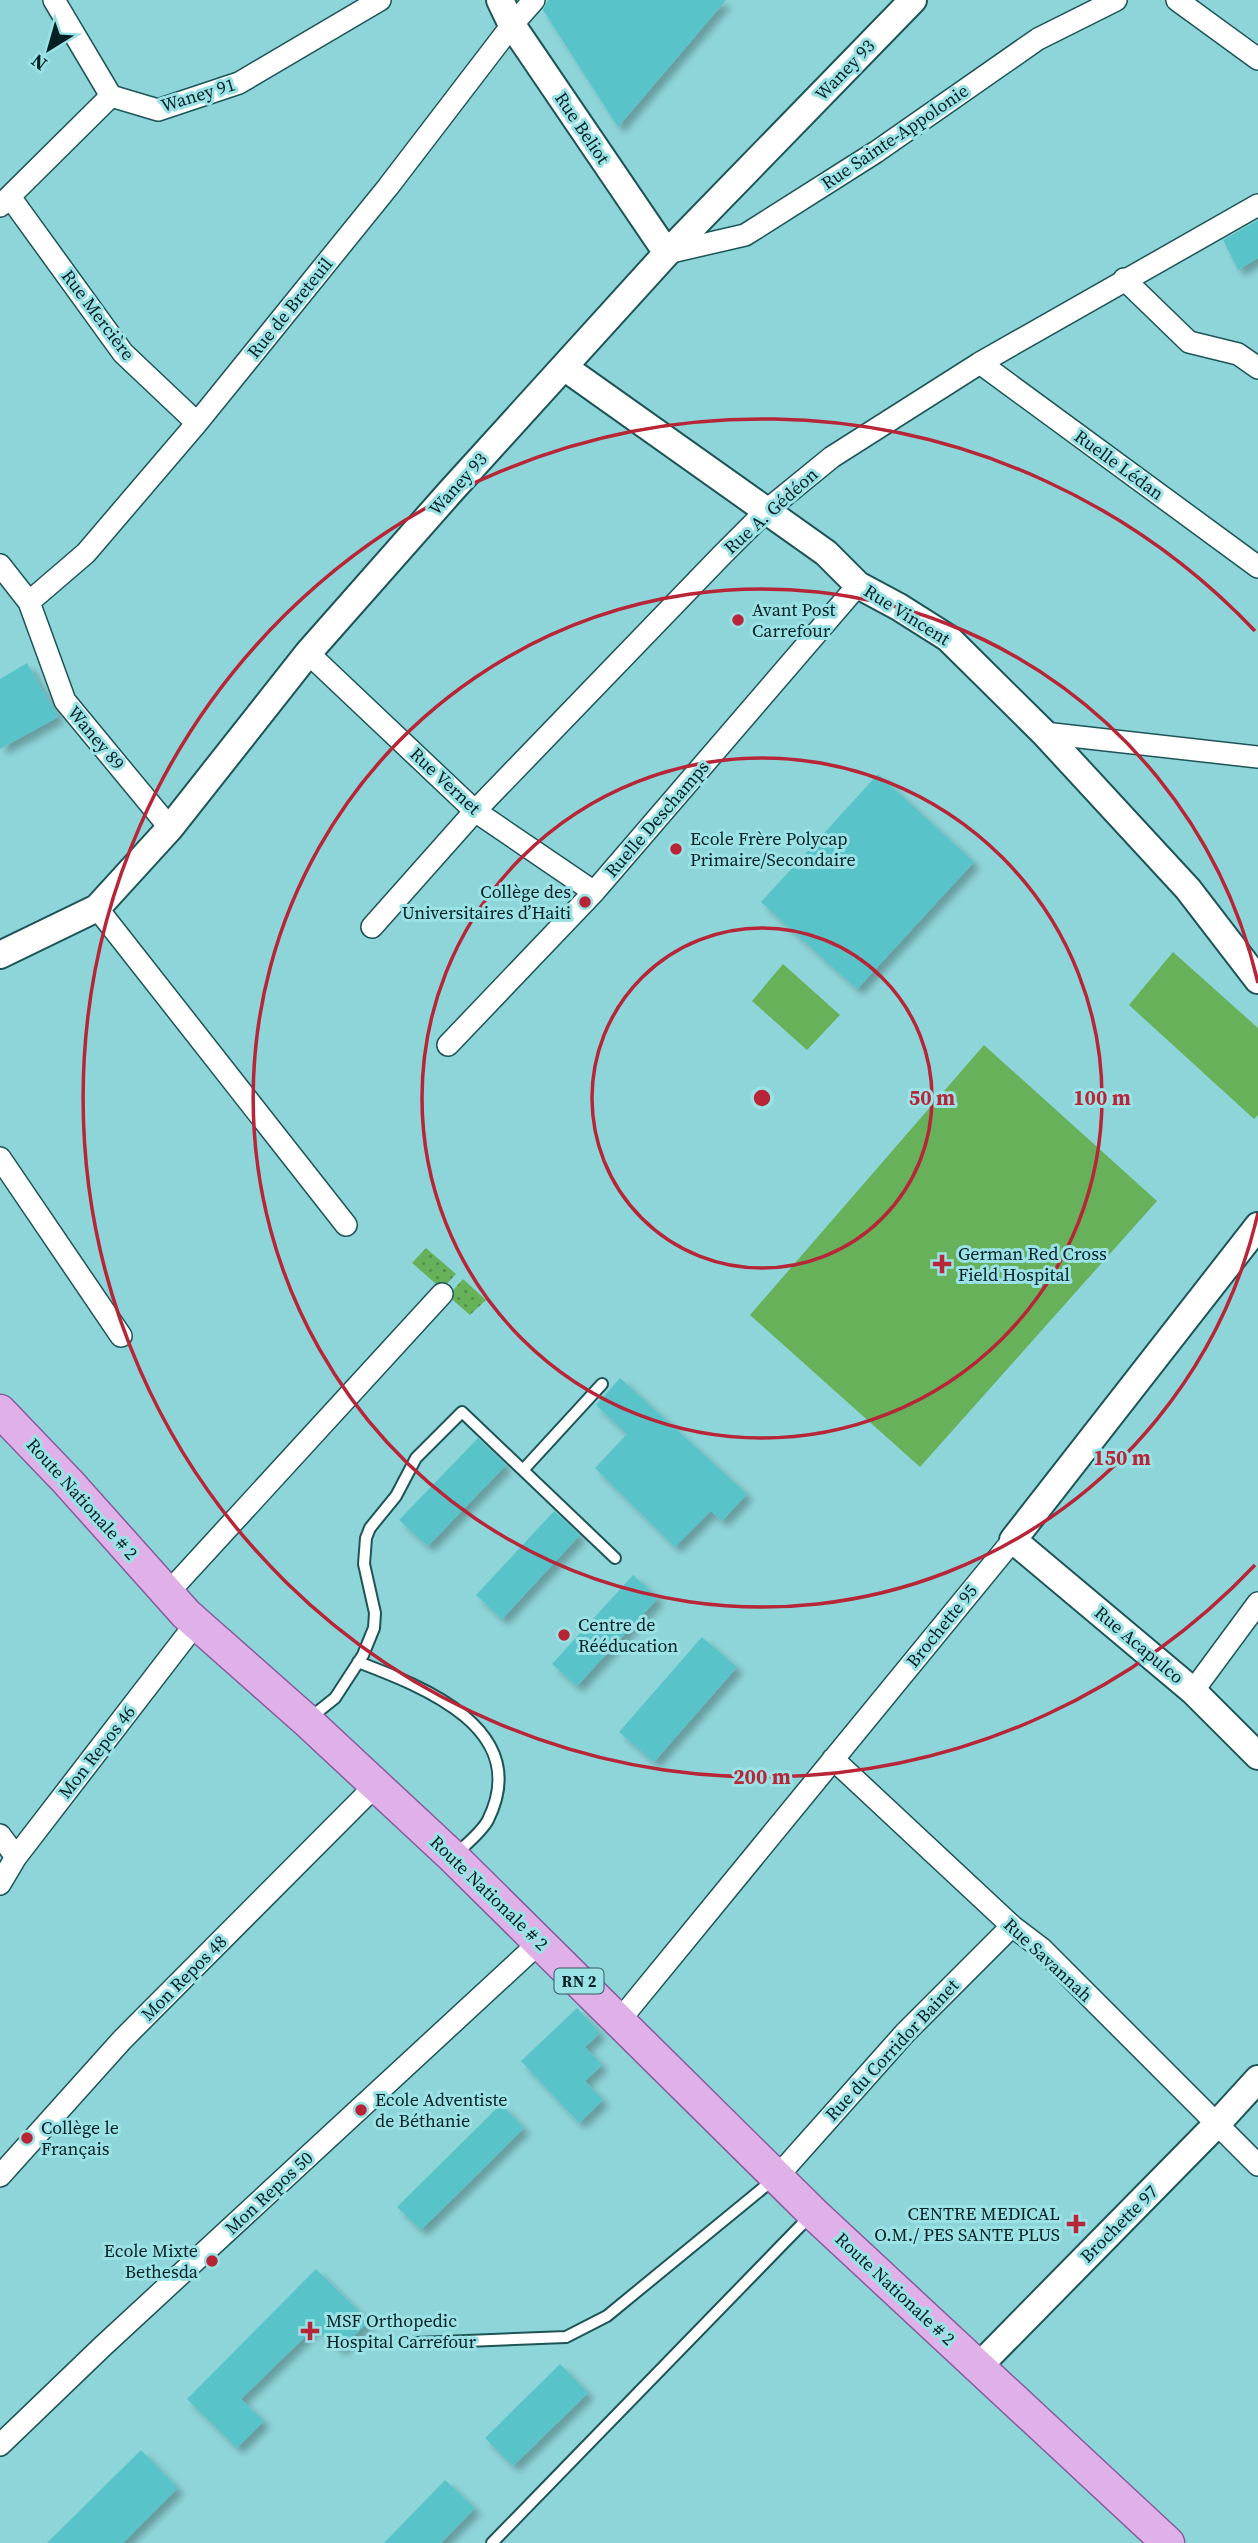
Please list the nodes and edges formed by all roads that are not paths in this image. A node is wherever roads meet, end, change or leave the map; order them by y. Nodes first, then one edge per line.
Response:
1 (54, 0) edge
2 (380, 0) edge
3 (500, 0) edge
4 (534, 0) edge
5 (913, 0) edge
6 (1116, 0) edge
7 (1177, 0) edge
8 (512, 24) junction
9 (1258, 59) edge
10 (111, 96) junction
11 (5, 201) edge
12 (1258, 205) edge
13 (667, 253) junction
14 (1124, 279) junction
15 (980, 363) junction
16 (564, 367) junction
17 (1258, 368) edge
18 (197, 423) junction
19 (767, 510) junction
20 (0, 565) edge
21 (1258, 567) edge
22 (858, 585) junction
23 (29, 602) junction
24 (309, 653) junction
25 (1044, 733) junction
26 (1258, 757) edge
27 (475, 811) junction
28 (170, 828) junction
29 (594, 892) junction
30 (97, 908) junction
31 (372, 927) dead end
32 (0, 955) edge
33 (1258, 980) edge
34 (448, 1045) dead end
35 (0, 1158) edge
36 (346, 1225) dead end
37 (1255, 1234) edge
38 (442, 1294) dead end
39 (121, 1336) dead end
40 (602, 1384) dead end
41 (0, 1411) edge
42 (523, 1470) junction
43 (1013, 1540) junction
44 (615, 1558) dead end
45 (167, 1594) junction
46 (1258, 1603) edge
47 (197, 1622) junction
48 (358, 1662) junction
49 (1193, 1691) junction
50 (307, 1721) junction
51 (1258, 1756) edge
52 (833, 1759) junction
53 (375, 1786) junction
54 (0, 1835) edge
55 (16, 1857) junction
56 (453, 1857) junction
57 (0, 1884) edge
58 (1012, 1926) junction
59 (540, 1942) junction
60 (619, 2021) junction
61 (1258, 2079) edge
62 (1216, 2125) junction
63 (1258, 2165) edge
64 (0, 2176) edge
65 (776, 2178) junction
66 (813, 2213) junction
67 (416, 2343) dead end
68 (978, 2367) junction
69 (0, 2445) edge
70 (492, 2543) edge
71 (1168, 2543) edge

1 - 10 street
2 - 10 street, Waney 91
3 - 8 street, Rue Beliot
4 - 8 street, Rue de Breteuil
5 - 13 street, Waney 93
6 - 13 street, Rue Sainte-Appolonie
7 - 9 street
8 - 13 street, Rue Beliot
8 - 18 street, Rue de Breteuil
10 - 11 street
11 - 18 street, Rue Mercière
12 - 14 street, Rue A. Gédéon
13 - 16 street, Waney 93
14 - 15 street, Rue A. Gédéon
14 - 17 street
15 - 19 street, Rue A. Gédéon
15 - 21 street, Ruelle Lédan
16 - 19 street, Rue Vincent
16 - 24 street, Waney 93
18 - 23 street, Rue de Breteuil
19 - 22 street, Rue Vincent
19 - 27 street, Rue A. Gédéon
20 - 23 street, Waney 89
22 - 25 street, Rue Vincent
22 - 29 street, Ruelle Deschamps
23 - 28 street, Waney 89
24 - 27 street, Rue Vernet
24 - 28 street, Waney 93
25 - 26 street
25 - 33 street, Rue Vincent
27 - 29 street, Rue Vernet
27 - 31 street, Rue A. Gédéon
28 - 30 street, Waney 93
29 - 34 street, Ruelle Deschamps
30 - 32 street, Waney 93
30 - 36 street
35 - 39 street
37 - 43 street, Brochette 95
38 - 45 street
40 - 42 lane
41 - 45 main road, Route Nationale # 2 / RN 2
42 - 44 lane
42 - 48 lane
43 - 49 street, Rue Acapulco
43 - 52 street, Brochette 95
45 - 47 main road, Route Nationale # 2 / RN 2
46 - 49 street
47 - 50 main road, Route Nationale # 2 / RN 2
47 - 55 street, Mon Repos 46
48 - 50 lane
48 - 56 lane
49 - 51 street, Rue Acapulco
50 - 53 main road, Route Nationale # 2 / RN 2
52 - 58 street, Rue Savannah
52 - 60 street, Brochette 95
53 - 56 main road, Route Nationale # 2 / RN 2
53 - 64 street, Mon Repos 48
54 - 55 street
55 - 57 street, Mon Repos 46
56 - 59 main road, Route Nationale # 2 / RN 2
58 - 62 street, Rue Savannah
58 - 65 street, Rue du Corridor Bainet
59 - 60 main road, Route Nationale # 2 / RN 2
59 - 69 street, Mon Repos 50
60 - 65 main road, Route Nationale # 2 / RN 2
61 - 62 street, Brochette 97
62 - 63 street, Rue Savannah
62 - 68 street, Brochette 97
65 - 66 main road, Route Nationale # 2 / RN 2
65 - 67 lane
66 - 68 main road, Route Nationale # 2 / RN 2
66 - 70 lane
68 - 71 main road, Route Nationale # 2 / RN 2

